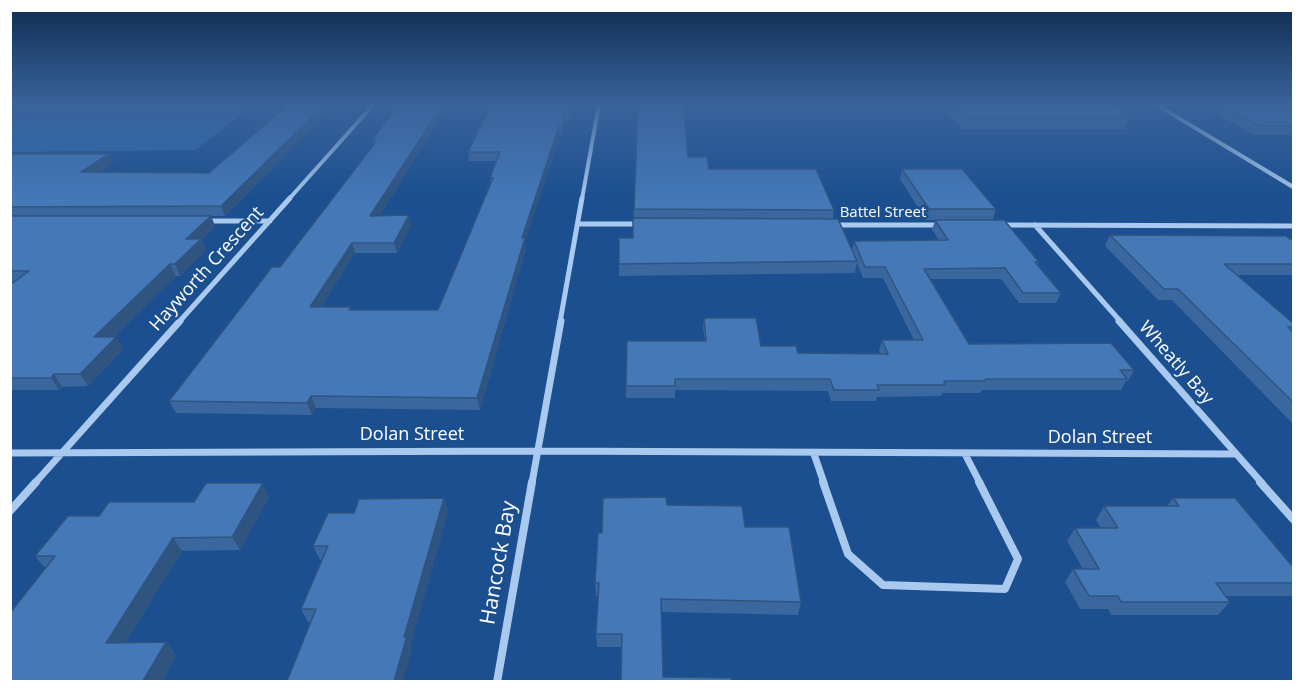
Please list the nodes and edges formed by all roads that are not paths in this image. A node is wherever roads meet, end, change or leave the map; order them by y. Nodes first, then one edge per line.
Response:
1 (345, 136) edge
2 (594, 136) edge
3 (1208, 136) edge
4 (1293, 188) edge
5 (200, 221) edge
6 (270, 221) junction
7 (580, 224) junction
8 (651, 225) edge
9 (831, 225) edge
10 (951, 225) edge
11 (987, 225) edge
12 (1035, 225) junction
13 (1293, 226) edge
14 (537, 451) junction
15 (10, 453) edge
16 (62, 454) junction
17 (814, 454) junction
18 (964, 454) junction
19 (1236, 454) junction
20 (10, 511) edge
21 (1293, 520) edge
22 (497, 681) edge

1 - 6 street, Hayworth Crescent
2 - 7 street
3 - 4 street
5 - 6 street
6 - 16 street, Hayworth Crescent
7 - 8 street
7 - 14 street
9 - 10 street, Battel Street
11 - 12 street
12 - 13 street
12 - 19 street, Wheatly Bay
14 - 16 street, Dolan Street
14 - 17 street, Dolan Street
14 - 22 street, Hancock Bay
15 - 16 street, Dolan Street
16 - 20 street, Hayworth Crescent
17 - 18 street, Dolan Street
17 - 18 street
18 - 19 street, Dolan Street
19 - 21 street, Wheatly Bay

